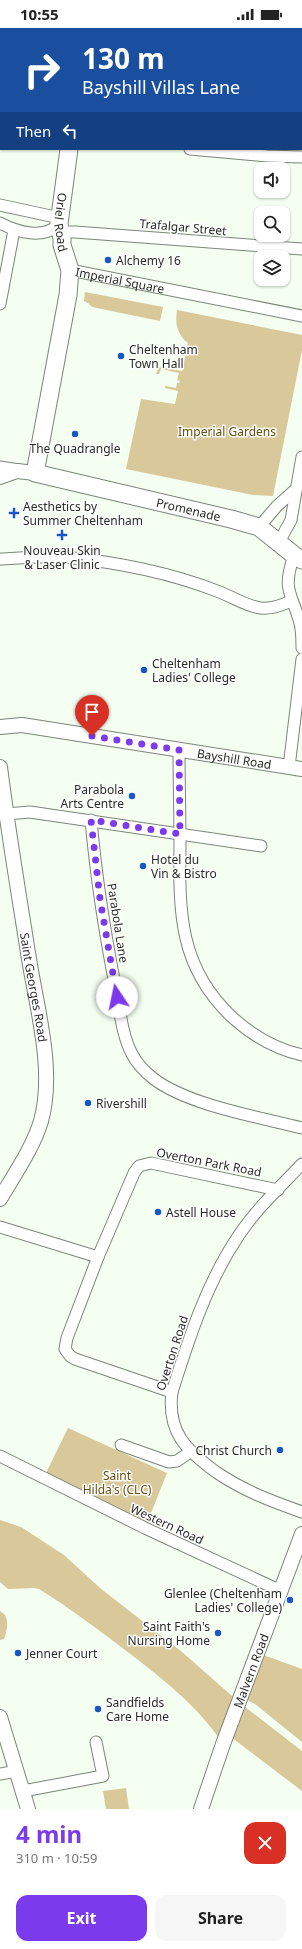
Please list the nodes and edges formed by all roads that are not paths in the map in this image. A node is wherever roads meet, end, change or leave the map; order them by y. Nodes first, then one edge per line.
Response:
1 (69, 150) edge
2 (201, 150) edge
3 (302, 157) edge
4 (0, 204) edge
5 (0, 224) edge
6 (14, 230) junction
7 (58, 231) junction
8 (302, 249) edge
9 (70, 270) junction
10 (0, 304) edge
11 (302, 316) edge
12 (302, 457) edge
13 (0, 466) edge
14 (35, 473) junction
15 (0, 477) edge
16 (296, 489) junction
17 (259, 527) junction
18 (279, 542) junction
19 (298, 557) edge
20 (0, 559) edge
21 (291, 600) junction
22 (301, 624) edge
23 (302, 648) edge
24 (302, 659) edge
25 (0, 727) edge
26 (179, 750) junction
27 (0, 767) edge
28 (295, 768) edge
29 (6, 814) junction
30 (91, 820) junction
31 (180, 834) junction
32 (261, 846) dead end
33 (302, 1055) edge
34 (302, 1128) edge
35 (302, 1164) edge
36 (278, 1190) junction
37 (0, 1199) edge
38 (0, 1227) edge
39 (98, 1256) junction
40 (172, 1392) junction
41 (120, 1445) dead end
42 (190, 1452) junction
43 (0, 1456) edge
44 (302, 1512) edge
45 (302, 1534) edge
46 (281, 1591) junction
47 (0, 1717) edge
48 (96, 1742) dead end
49 (17, 1771) junction
50 (0, 1774) edge
51 (23, 1791) junction
52 (28, 1809) edge
53 (201, 1809) edge

1 - 7 main road, Oriel Road
2 - 3 street
4 - 7 street
5 - 6 street
6 - 7 street
6 - 10 street
7 - 8 street, Trafalgar Street
7 - 9 main road, Oriel Road
9 - 11 street, Imperial Square
9 - 14 main road, Imperial Square
12 - 16 street
13 - 14 street, Promenade
14 - 15 street
14 - 17 main road, Promenade
16 - 17 street
16 - 18 street
17 - 18 main road, Promenade
18 - 19 main road, Promenade
19 - 21 street
20 - 21 street
21 - 22 street
22 - 23 street
24 - 28 street
25 - 26 street, Bayshill Road
26 - 28 street, Bayshill Road
26 - 31 street
27 - 29 street, Saint Georges Road
29 - 30 street
29 - 37 street, Saint Georges Road
30 - 31 street
30 - 34 street, Parabola Lane
31 - 32 street
31 - 33 street
35 - 36 street, Overton Road
36 - 39 street, Overton Park Road
36 - 40 street, Overton Road
38 - 39 street
39 - 40 street, Overton Park Road
40 - 42 street, Overton Road
41 - 42 street
42 - 44 street, Overton Road
43 - 46 street, Western Road
45 - 46 street, Malvern Road
46 - 53 street, Malvern Road
47 - 49 street
48 - 51 street
49 - 50 street
49 - 51 street
51 - 52 street

